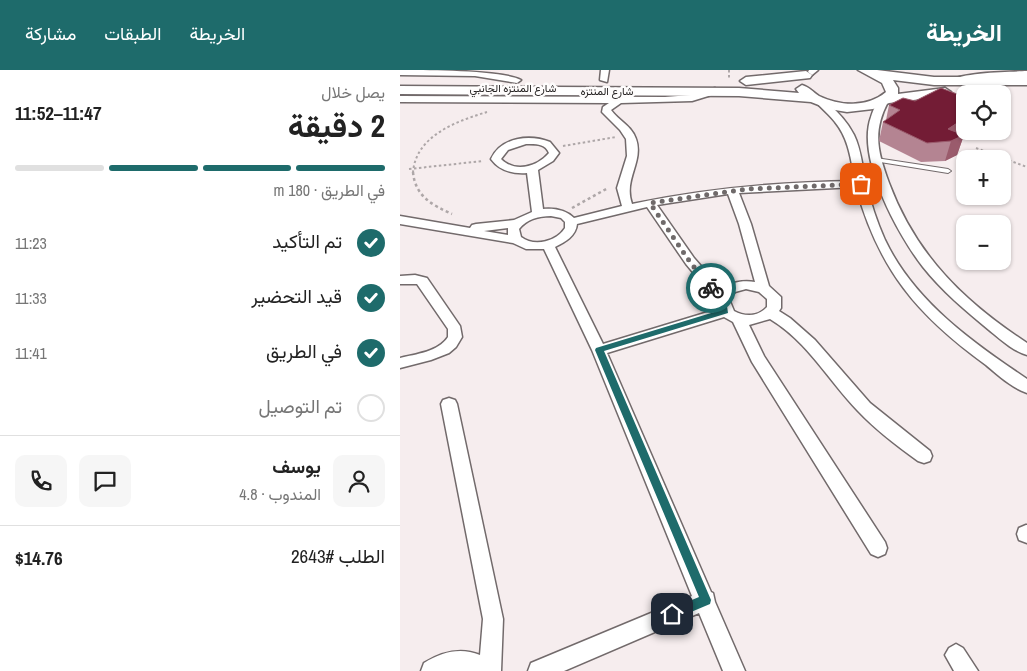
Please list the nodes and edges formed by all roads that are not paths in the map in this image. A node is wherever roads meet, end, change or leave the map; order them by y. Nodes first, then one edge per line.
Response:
1 (870, 71) edge
2 (400, 72) edge
3 (812, 72) edge
4 (1027, 74) edge
5 (604, 75) edge
6 (729, 76) edge
7 (400, 80) edge
8 (517, 80) junction
9 (953, 81) junction
10 (1027, 81) edge
11 (461, 86) junction
12 (400, 90) edge
13 (715, 91) junction
14 (1027, 92) edge
15 (539, 95) junction
16 (400, 100) edge
17 (619, 100) junction
18 (817, 100) junction
19 (885, 100) junction
20 (876, 160) junction
21 (532, 168) junction
22 (948, 171) dead end
23 (861, 184) junction
24 (732, 190) junction
25 (650, 203) junction
26 (628, 208) junction
27 (538, 213) junction
28 (400, 220) edge
29 (571, 222) junction
30 (518, 223) junction
31 (460, 230) junction
32 (517, 240) junction
33 (548, 245) junction
34 (400, 280) edge
35 (764, 288) junction
36 (729, 310) junction
37 (771, 313) junction
38 (599, 350) junction
39 (1027, 350) edge
40 (400, 363) edge
41 (1027, 387) edge
42 (448, 404) dead end
43 (924, 456) dead end
44 (878, 548) dead end
45 (706, 600) junction
46 (432, 671) edge
47 (489, 671) edge
48 (539, 671) edge
49 (734, 671) edge

1 - 9 street
1 - 19 street
2 - 8 street, شارع المنتزه الجانبي
3 - 6 street, شارع المنتزه
3 - 18 street
4 - 9 street
5 - 6 street, شارع المنتزه
5 - 8 street, شارع المنتزه
7 - 11 street, شارع المنتزه
8 - 11 street, شارع المنتزه
9 - 10 street
11 - 12 street, شارع المنتزه
11 - 15 street, شارع المنتزه
13 - 15 street, شارع المنتزه
13 - 17 street, شارع المنتزه الجانبي
13 - 18 street, شارع المنتزه
14 - 19 street
15 - 16 street, شارع المنتزه الجانبي
15 - 17 street, شارع المنتزه الجانبي
17 - 26 street
18 - 19 street, شارع المنتزه
18 - 23 street
19 - 20 street
20 - 22 lane
20 - 39 street
21 - 21 street
21 - 27 street
23 - 24 street
23 - 41 street
24 - 25 street
24 - 35 street
25 - 26 street
25 - 36 street
26 - 29 street
27 - 29 street
27 - 30 street
28 - 31 street
29 - 33 street
30 - 31 street
30 - 32 street
31 - 32 street
32 - 33 street
33 - 38 street
34 - 40 street
35 - 36 street
35 - 37 street
36 - 37 street
36 - 38 street
36 - 44 street
37 - 43 street
38 - 45 street
42 - 47 street
45 - 48 street
45 - 49 street
46 - 47 street

